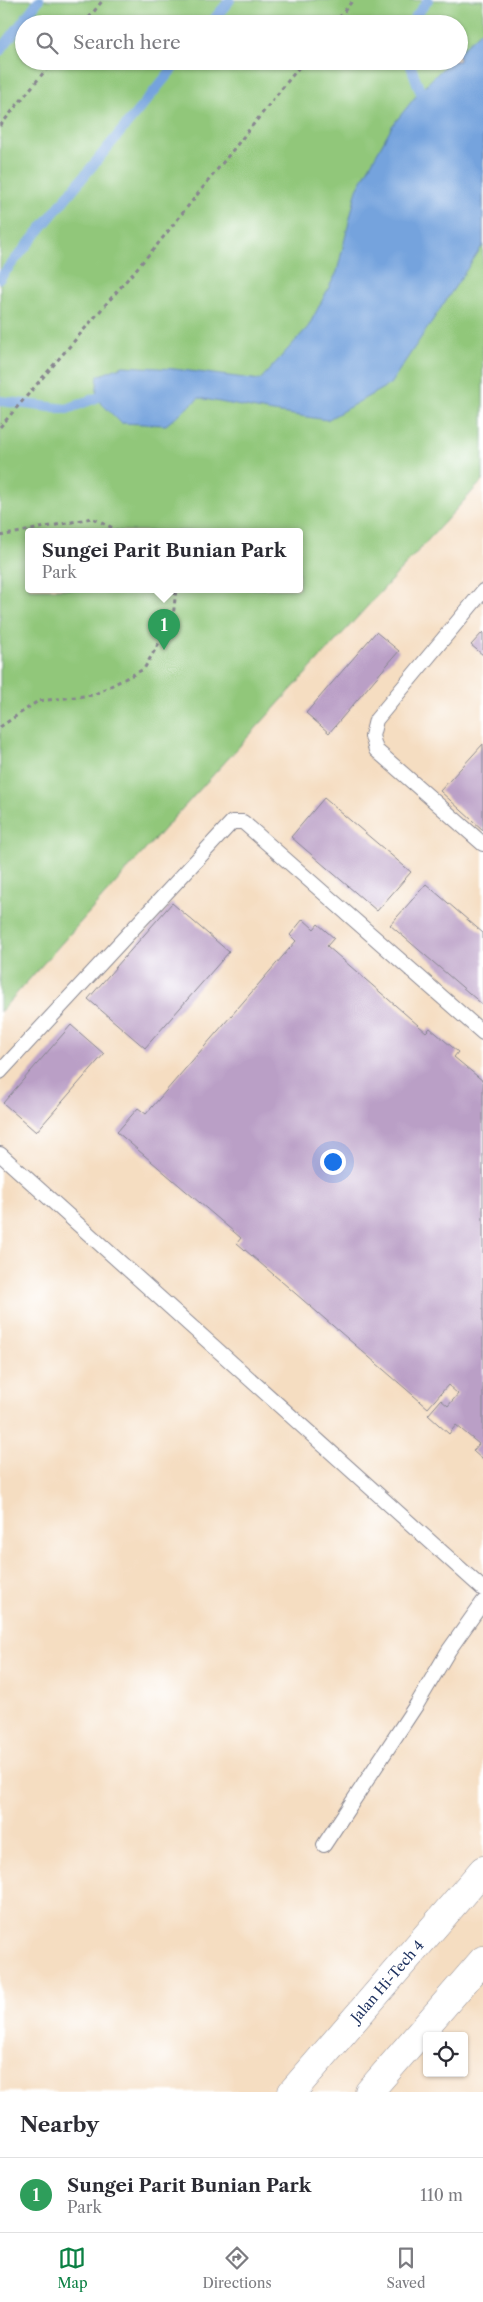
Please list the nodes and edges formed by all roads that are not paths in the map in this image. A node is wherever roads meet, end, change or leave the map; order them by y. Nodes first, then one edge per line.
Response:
1 (483, 591) edge
2 (483, 844) edge
3 (483, 1033) edge
4 (0, 1072) edge
5 (0, 1154) edge
6 (483, 1589) edge
7 (483, 1602) edge
8 (324, 1845) dead end
9 (483, 1870) edge
10 (483, 1960) edge
11 (292, 2092) edge
12 (369, 2092) edge

1 - 2 lane
3 - 4 lane
5 - 6 lane
7 - 8 lane
9 - 11 street, Jalan Hi-Tech 4
10 - 12 street

